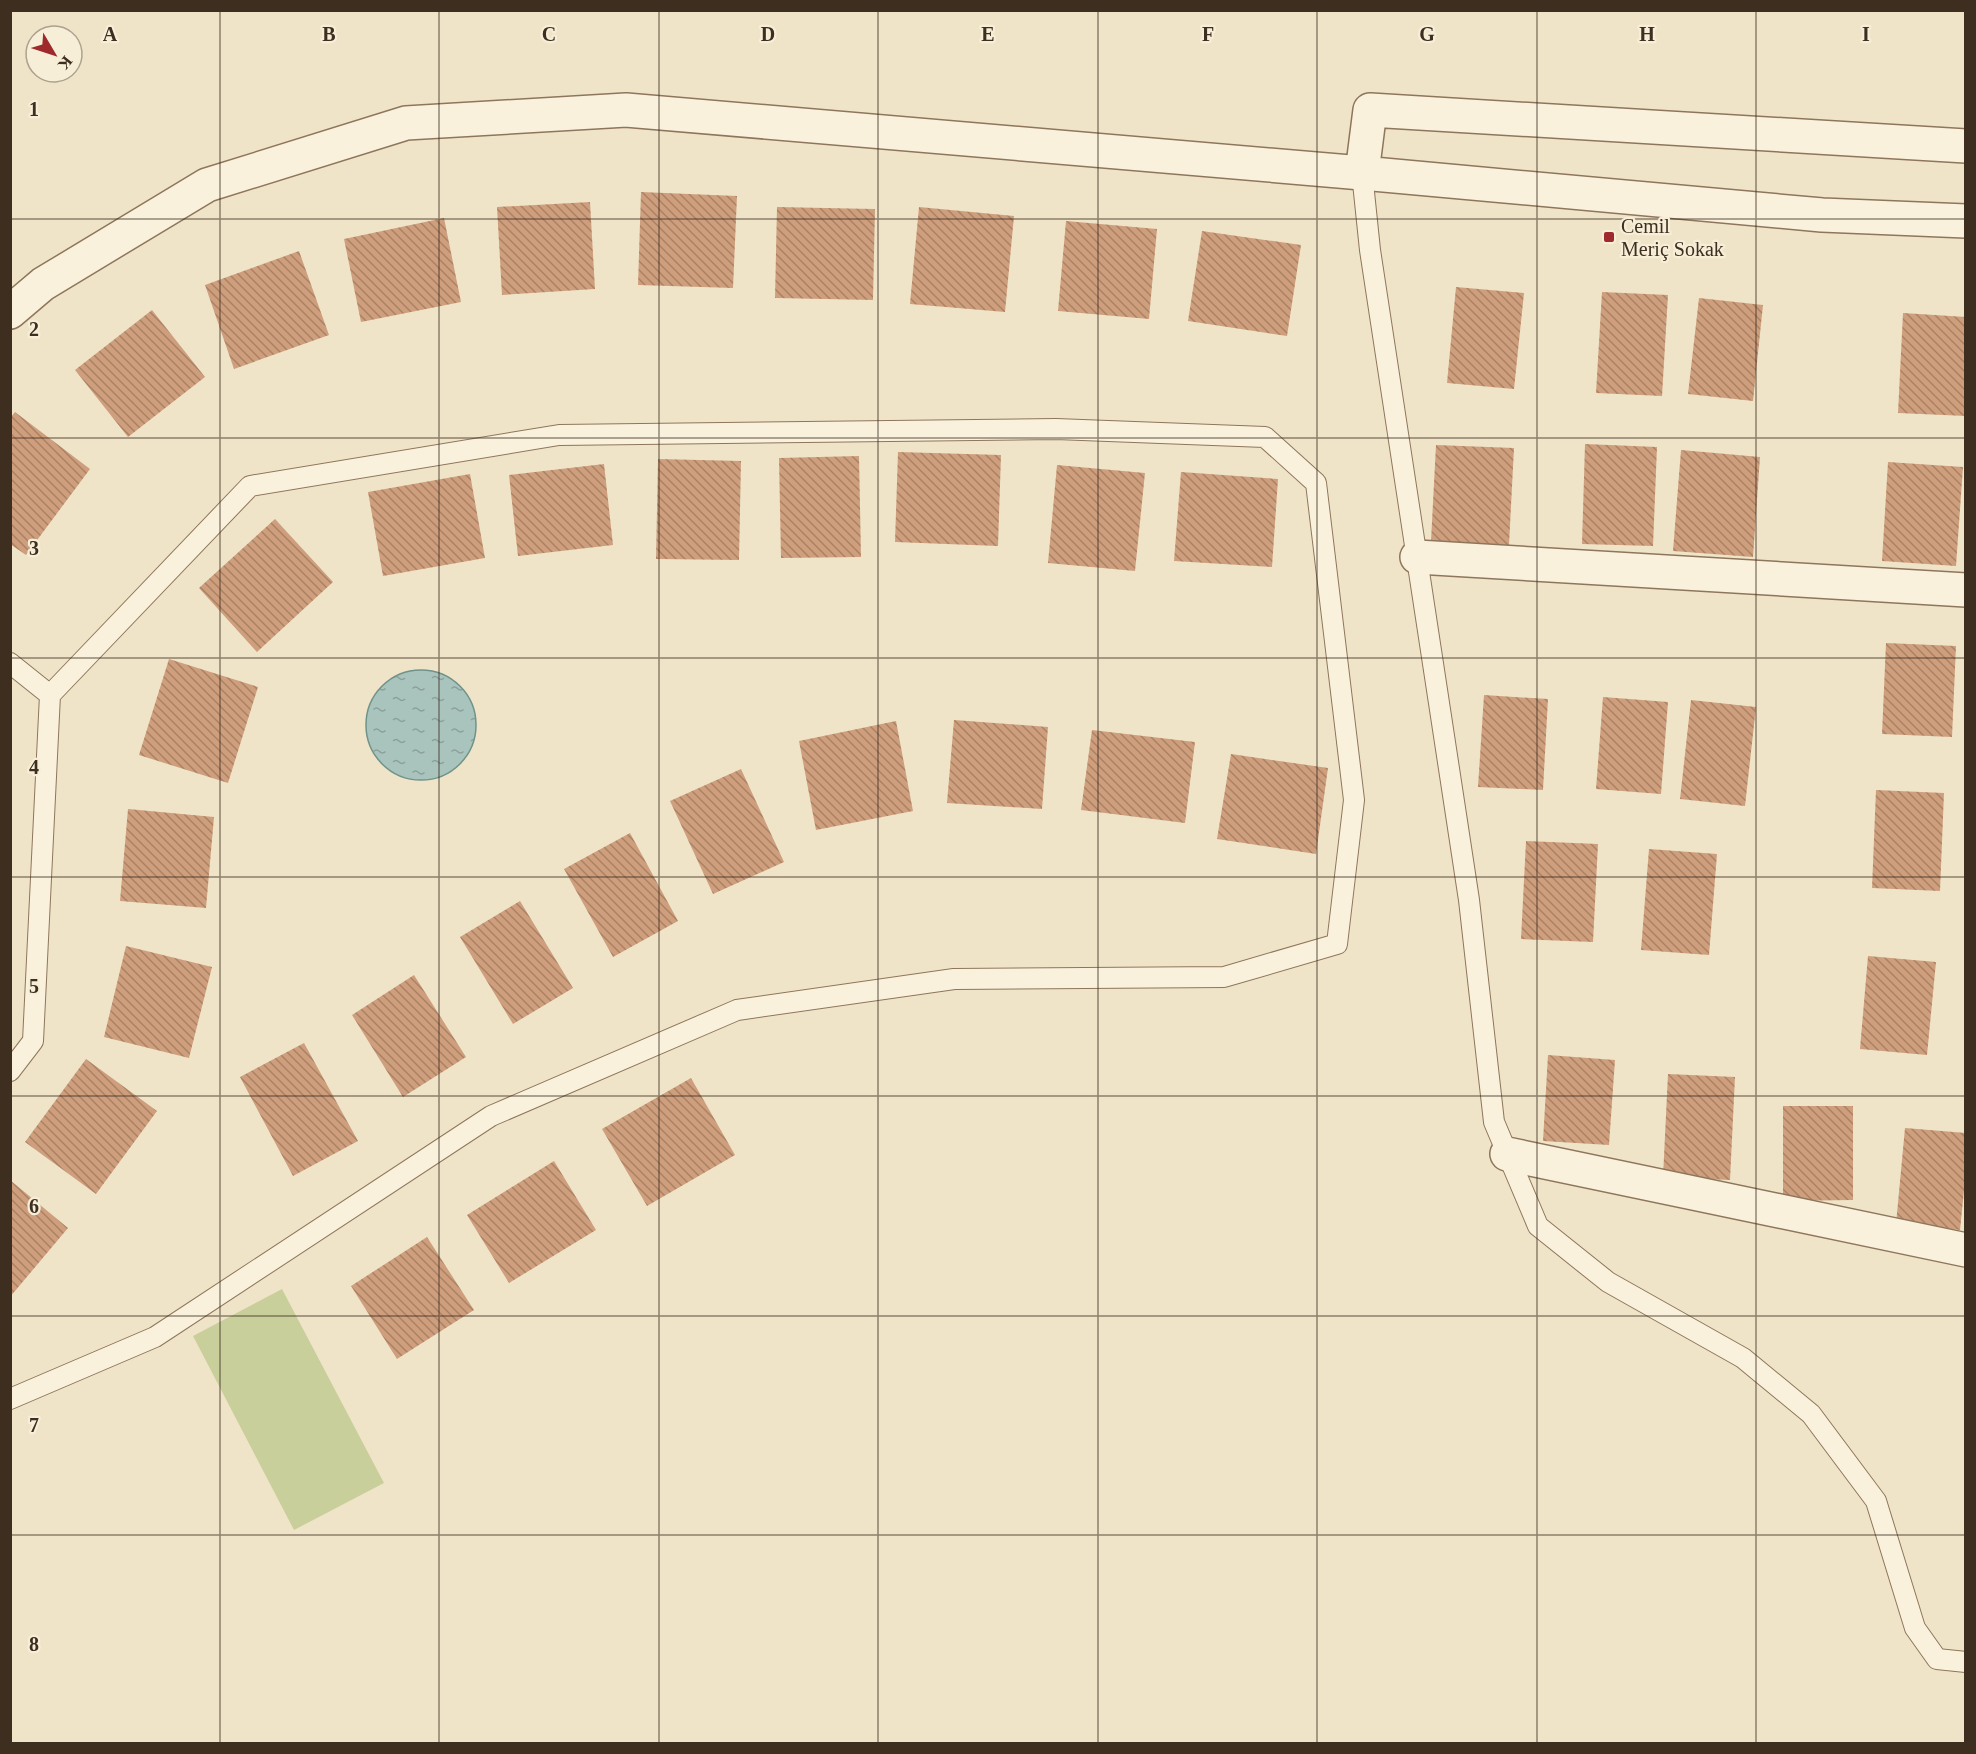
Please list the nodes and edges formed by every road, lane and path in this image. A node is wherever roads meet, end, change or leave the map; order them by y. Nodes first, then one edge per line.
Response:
1 (1965, 146) edge
2 (1362, 173) junction
3 (1965, 221) edge
4 (10, 312) edge
5 (1417, 557) junction
6 (1965, 590) edge
7 (10, 663) edge
8 (50, 695) junction
9 (10, 1071) edge
10 (1508, 1154) junction
11 (1965, 1251) edge
12 (10, 1399) edge
13 (1965, 1662) edge

1 - 2 street
2 - 3 street
2 - 4 street
2 - 5 lane
5 - 6 street
5 - 10 lane
7 - 8 lane
8 - 9 lane
8 - 12 lane
10 - 11 street
10 - 13 lane

